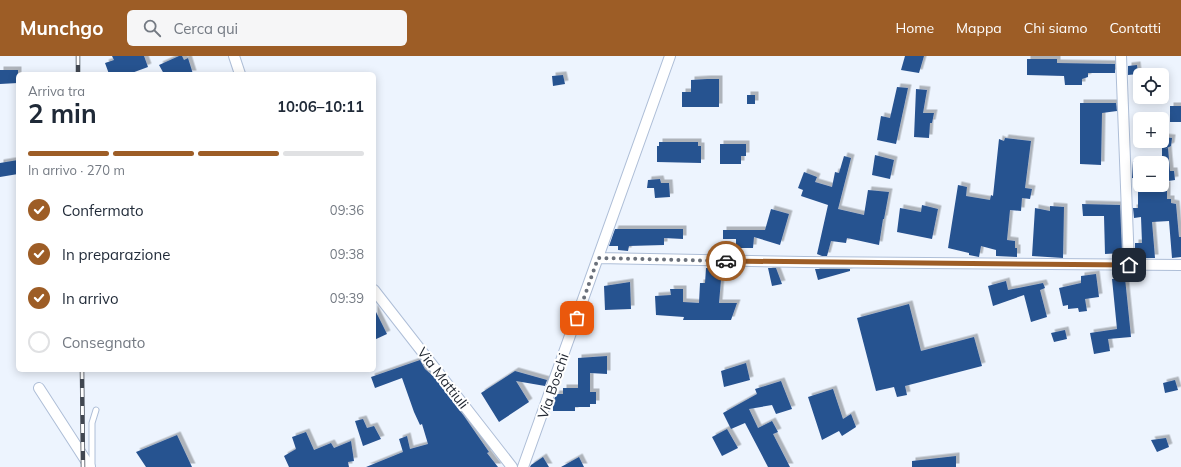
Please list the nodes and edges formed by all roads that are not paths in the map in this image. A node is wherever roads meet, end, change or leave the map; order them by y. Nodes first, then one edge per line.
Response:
1 (234, 56) edge
2 (670, 56) edge
3 (1121, 56) edge
4 (239, 72) edge
5 (598, 258) junction
6 (1129, 265) junction
7 (1181, 265) edge
8 (376, 293) edge
9 (39, 388) dead end
10 (96, 410) dead end
11 (91, 467) edge
12 (512, 467) edge
13 (523, 467) edge

1 - 4 street
2 - 5 street, Via Boschi
3 - 6 street
5 - 6 street
5 - 13 street, Via Boschi
6 - 7 street
8 - 12 street, Via Mattiuli
9 - 11 street
10 - 11 lane

